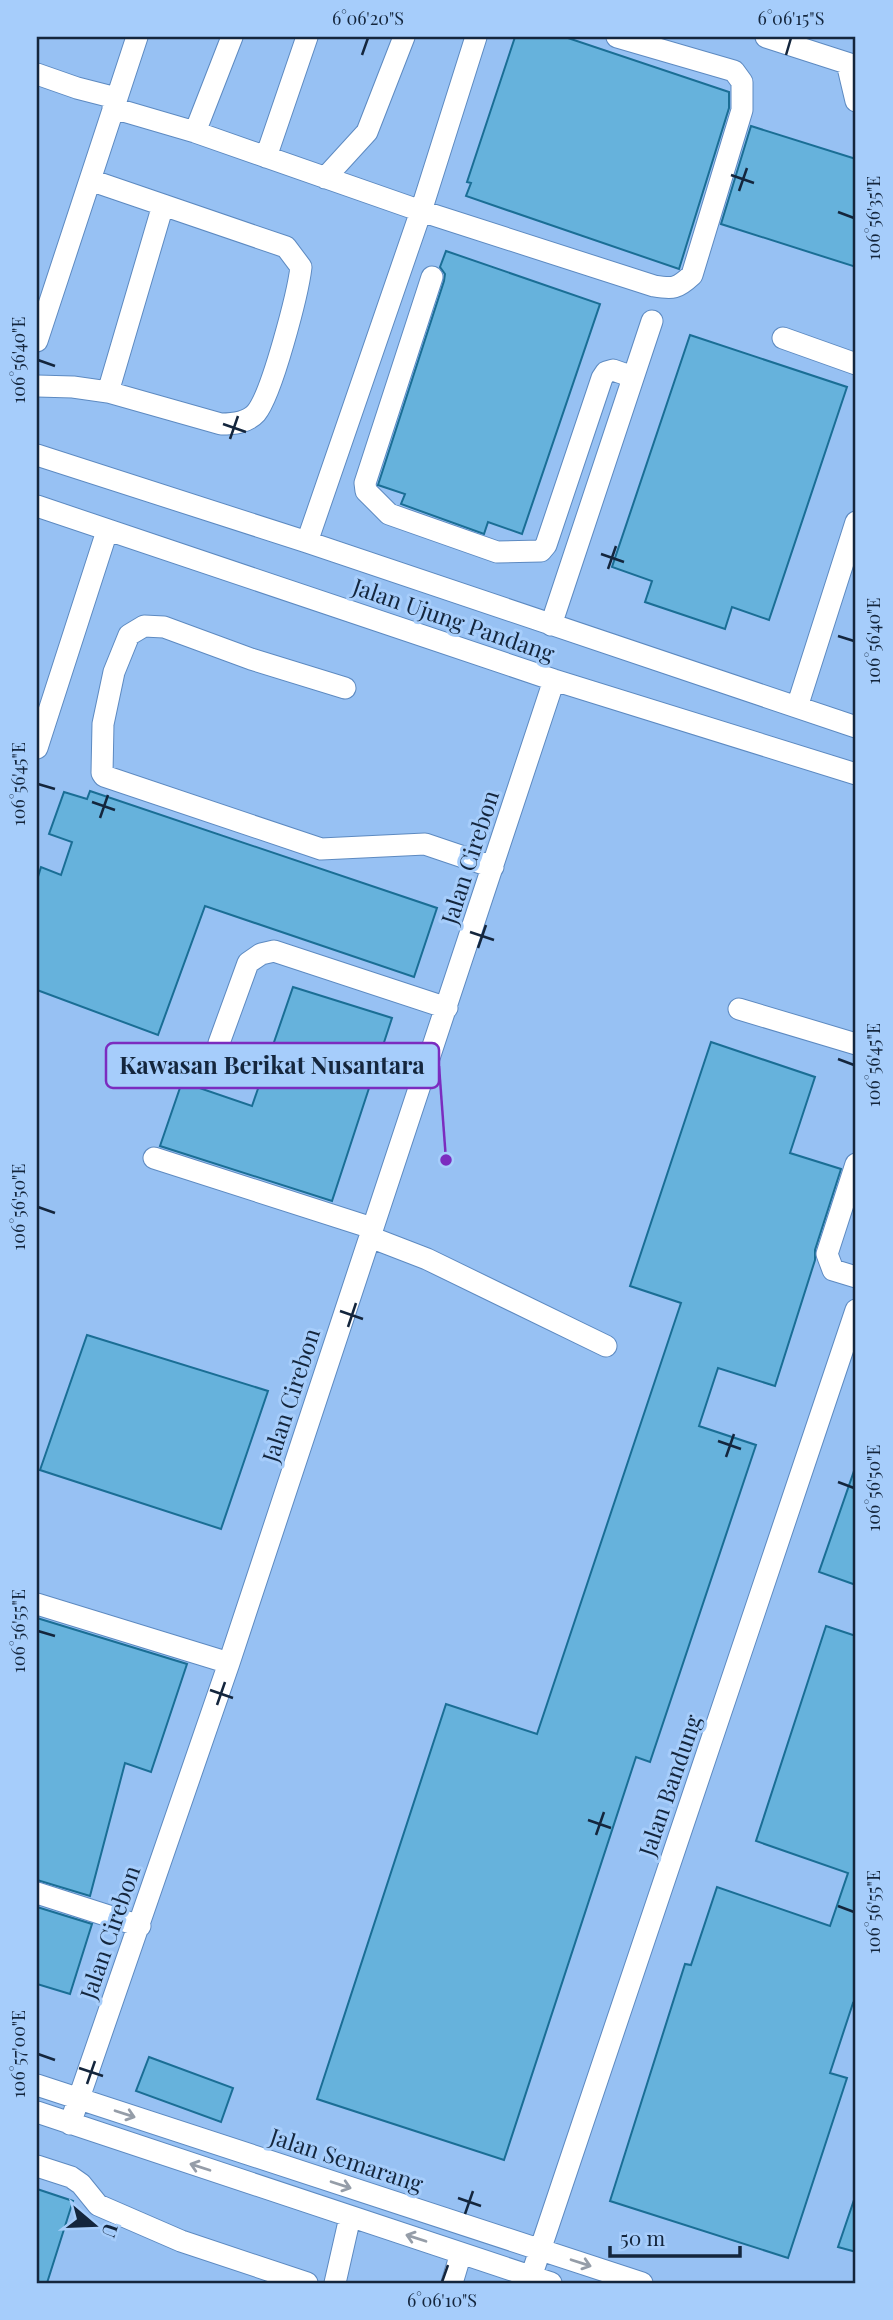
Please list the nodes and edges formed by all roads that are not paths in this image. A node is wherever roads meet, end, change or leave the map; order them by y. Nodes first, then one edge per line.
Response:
1 (137, 37) edge
2 (232, 37) edge
3 (307, 37) edge
4 (404, 37) edge
5 (476, 37) edge
6 (617, 37) edge
7 (766, 37) edge
8 (798, 42) edge
9 (851, 64) edge
10 (37, 74) edge
11 (856, 101) edge
12 (115, 103) junction
13 (195, 132) junction
14 (266, 157) junction
15 (325, 178) junction
16 (90, 180) junction
17 (163, 205) junction
18 (421, 211) junction
19 (432, 277) dead end
20 (652, 321) dead end
21 (783, 338) dead end
22 (37, 341) edge
23 (856, 364) edge
24 (633, 377) junction
25 (37, 386) edge
26 (108, 392) junction
27 (37, 455) edge
28 (37, 506) edge
29 (856, 522) edge
30 (107, 531) junction
31 (307, 542) junction
32 (551, 625) junction
33 (554, 680) junction
34 (345, 688) dead end
35 (797, 707) junction
36 (856, 727) edge
37 (37, 748) edge
38 (856, 774) edge
39 (493, 867) junction
40 (447, 1008) junction
41 (739, 1009) dead end
42 (219, 1043) dead end
43 (856, 1044) edge
44 (154, 1157) dead end
45 (856, 1164) edge
46 (371, 1232) junction
47 (856, 1277) edge
48 (856, 1310) edge
49 (606, 1346) dead end
50 (37, 1604) edge
51 (229, 1663) junction
52 (37, 1893) edge
53 (140, 1926) junction
54 (37, 2085) edge
55 (79, 2099) junction
56 (37, 2112) edge
57 (71, 2124) junction
58 (37, 2166) edge
59 (350, 2217) junction
60 (541, 2250) junction
61 (461, 2253) junction
62 (541, 2280) edge
63 (307, 2283) edge
64 (335, 2283) edge
65 (452, 2283) edge
66 (642, 2283) edge

1 - 12 street
2 - 13 street
3 - 14 street
4 - 15 street
5 - 18 street
6 - 18 street
7 - 8 street
8 - 9 street
9 - 11 street
10 - 12 street
12 - 13 street
12 - 16 street
13 - 14 street
14 - 15 street
15 - 18 street
16 - 17 street
16 - 22 street
17 - 26 street
17 - 26 street
18 - 31 street
19 - 24 street
20 - 24 street
21 - 23 street
24 - 32 street
25 - 26 street
27 - 31 street
28 - 30 street, Jalan Ujung Pandang
29 - 35 street
30 - 33 street, Jalan Ujung Pandang
30 - 37 street
31 - 32 street
32 - 35 street
33 - 38 street, Jalan Ujung Pandang
33 - 39 street, Jalan Cirebon
34 - 39 street
35 - 36 street
39 - 40 street, Jalan Cirebon
40 - 42 street
40 - 46 street, Jalan Cirebon
41 - 43 street
44 - 46 street
45 - 47 street
46 - 49 street
46 - 51 street, Jalan Cirebon
48 - 60 street, Jalan Bandung
50 - 51 street
51 - 53 street, Jalan Cirebon
52 - 53 street
53 - 55 street, Jalan Cirebon
54 - 55 street, Jalan Semarang
55 - 57 street, Jalan Cirebon
55 -> 60 street, Jalan Semarang
56 - 57 street
59 -> 57 street
58 - 63 street
61 -> 59 street
59 - 64 street
60 - 62 street, Jalan Bandung
60 -> 66 street, Jalan Semarang
61 - 62 street
61 - 65 street

